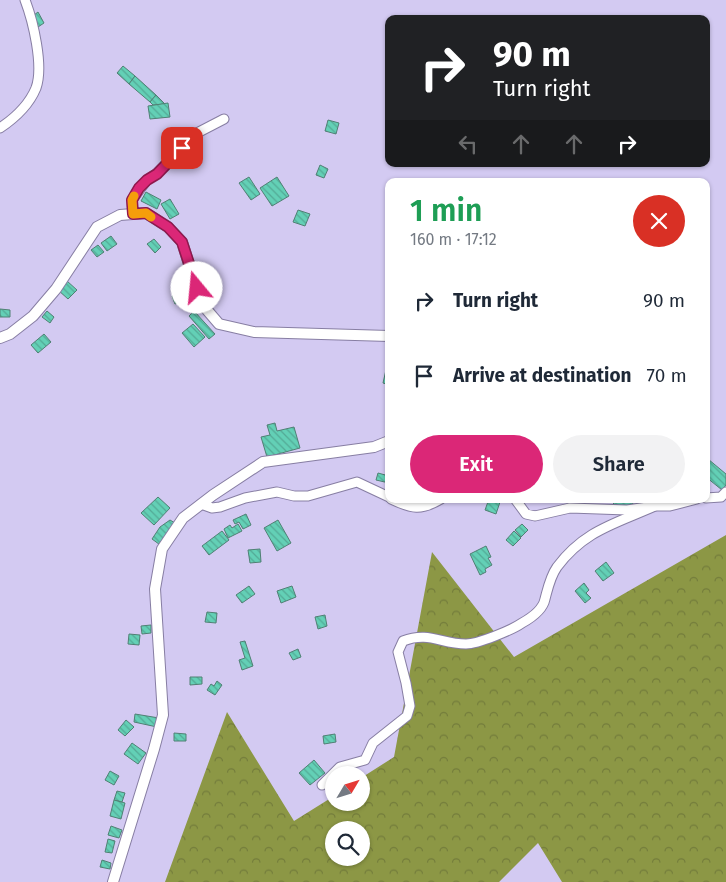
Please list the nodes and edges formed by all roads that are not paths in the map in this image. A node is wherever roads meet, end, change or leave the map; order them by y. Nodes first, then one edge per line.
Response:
1 (25, 0) edge
2 (224, 119) dead end
3 (0, 128) edge
4 (133, 214) junction
5 (385, 336) edge
6 (0, 338) edge
7 (385, 443) edge
8 (726, 492) edge
9 (385, 496) edge
10 (710, 498) edge
11 (400, 503) edge
12 (435, 503) edge
13 (518, 503) edge
14 (682, 503) edge
15 (201, 504) junction
16 (655, 506) junction
17 (322, 785) dead end
18 (113, 882) edge

1 - 3 street
2 - 4 street
4 - 5 main road
4 - 6 main road
7 - 15 main road
8 - 10 street
9 - 15 street
11 - 12 street
13 - 16 street
14 - 16 street
15 - 18 main road
16 - 17 street

